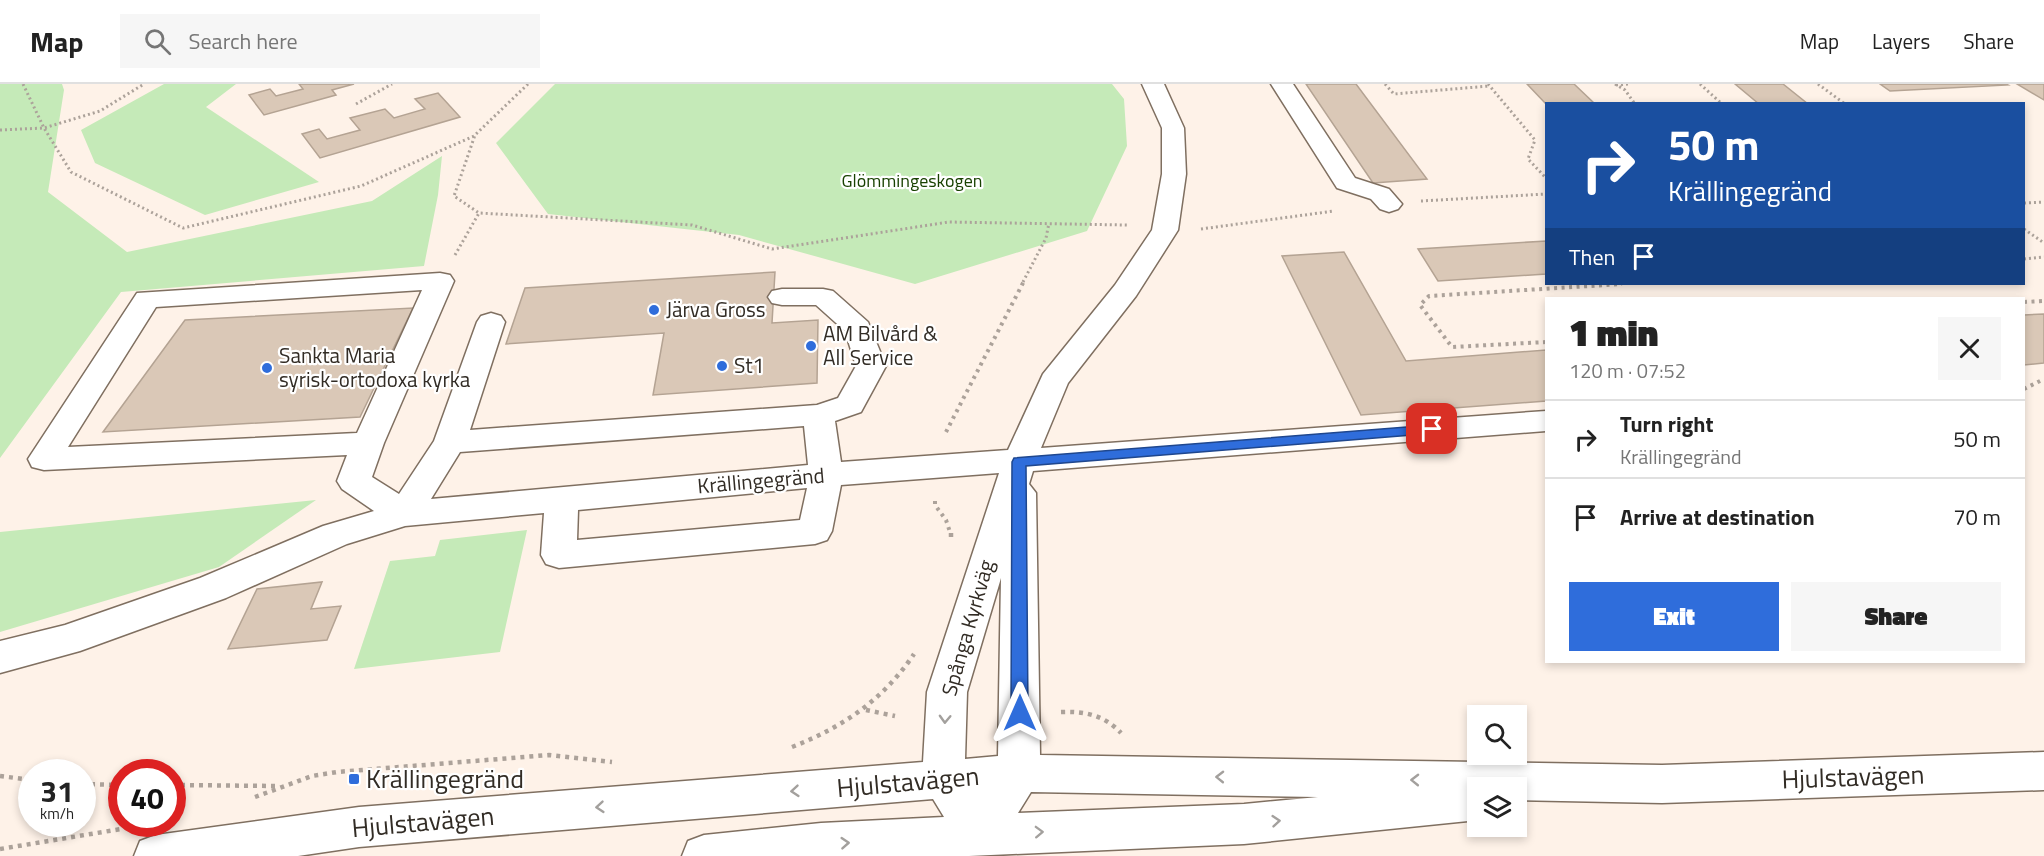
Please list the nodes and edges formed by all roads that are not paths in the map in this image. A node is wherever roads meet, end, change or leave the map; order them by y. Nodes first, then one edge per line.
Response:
1 (1153, 84) edge
2 (1282, 84) edge
3 (1389, 204) dead end
4 (782, 297) dead end
5 (491, 322) dead end
6 (819, 415) junction
7 (1545, 420) edge
8 (450, 442) junction
9 (368, 443) junction
10 (1019, 462) junction
11 (826, 475) junction
12 (562, 498) junction
13 (404, 514) junction
14 (0, 657) edge
15 (2044, 771) edge
16 (1019, 773) junction
17 (943, 778) junction
18 (1662, 784) junction
19 (1527, 797) edge
20 (1467, 802) edge
21 (981, 835) junction
22 (156, 856) edge
23 (704, 856) edge

1 - 10 street, Spånga Kyrkväg
2 - 3 street
4 - 6 street
5 - 8 street
6 - 8 street
6 - 11 street
7 - 10 street, Krällingegränd
8 - 13 street
9 - 9 street
9 - 13 street
10 - 11 street, Krällingegränd
10 - 16 street, Spånga Kyrkväg
10 -> 17 street, Spånga Kyrkväg
11 - 12 street, Krällingegränd
11 - 12 street
12 - 13 street, Krällingegränd
13 - 14 street, Krällingegränd
15 - 18 street, Hjulstavägen
16 - 17 street, Hjulstavägen
18 -> 16 street, Hjulstavägen
16 - 21 street
17 - 21 street
17 -> 22 street, Hjulstavägen
18 - 19 street, Hjulstavägen
21 -> 20 street
23 -> 21 street

